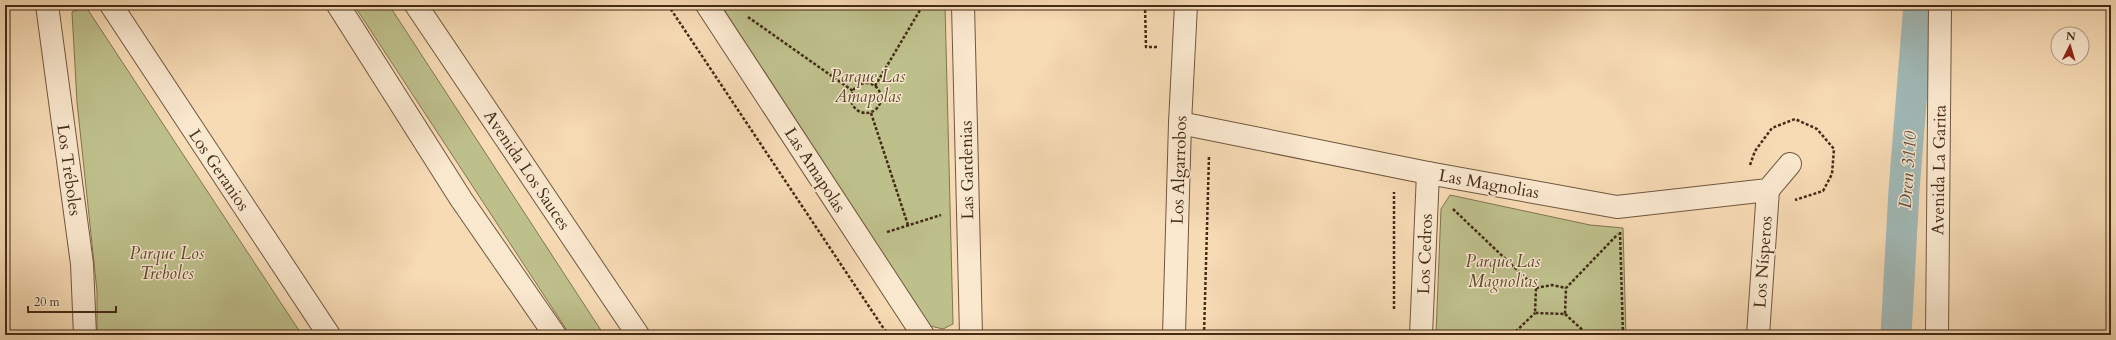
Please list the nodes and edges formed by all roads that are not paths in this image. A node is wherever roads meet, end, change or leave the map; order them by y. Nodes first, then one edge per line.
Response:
1 (48, 5) edge
2 (111, 5) edge
3 (338, 5) edge
4 (416, 5) edge
5 (707, 5) edge
6 (963, 5) edge
7 (1186, 5) edge
8 (1940, 5) edge
9 (1180, 123) junction
10 (1790, 164) dead end
11 (1428, 173) junction
12 (1768, 190) junction
13 (85, 335) edge
14 (329, 335) edge
15 (555, 335) edge
16 (638, 335) edge
17 (923, 335) edge
18 (971, 335) edge
19 (1174, 335) edge
20 (1421, 335) edge
21 (1758, 335) edge
22 (1937, 335) edge

1 - 13 street, Los Tréboles
2 - 14 street, Los Geranios
3 - 15 street
4 - 16 street, Avenida Los Sauces
5 - 17 street, Las Amapolas
6 - 18 street, Las Gardenias
7 - 9 street, Los Algarrobos
8 - 22 street, Avenida La Garita
9 - 11 street, Las Magnolias
9 - 19 street, Los Algarrobos
10 - 12 street
11 - 12 street, Las Magnolias
11 - 20 street, Los Cedros
12 - 21 street, Los Nísperos

